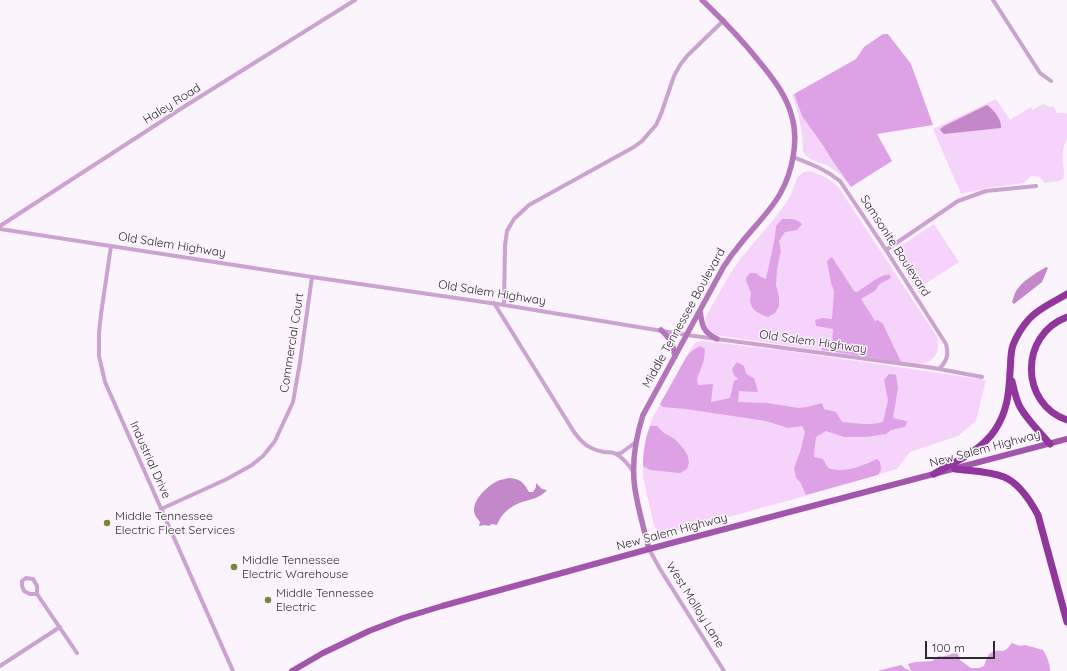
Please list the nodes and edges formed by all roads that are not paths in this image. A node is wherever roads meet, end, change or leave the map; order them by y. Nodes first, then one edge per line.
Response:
1 (355, 0) edge
2 (702, 0) edge
3 (993, 0) edge
4 (724, 20) junction
5 (1051, 81) dead end
6 (793, 158) junction
7 (1036, 186) dead end
8 (0, 227) edge
9 (111, 246) junction
10 (886, 250) junction
11 (312, 277) junction
12 (1067, 294) edge
13 (494, 303) junction
14 (504, 305) junction
15 (700, 311) junction
16 (1067, 317) edge
17 (661, 330) junction
18 (687, 335) junction
19 (717, 339) junction
20 (675, 357) junction
21 (939, 369) junction
22 (1010, 373) junction
23 (982, 377) dead end
24 (1067, 420) edge
25 (1067, 439) edge
26 (636, 442) junction
27 (1050, 444) junction
28 (616, 454) junction
29 (955, 469) junction
30 (634, 472) junction
31 (934, 474) junction
32 (161, 508) junction
33 (650, 549) junction
34 (37, 594) junction
35 (1067, 622) edge
36 (60, 627) junction
37 (77, 653) dead end
38 (0, 666) edge
39 (233, 671) edge
40 (292, 671) edge
41 (724, 671) edge

1 - 8 street, Haley Road
2 - 4 main road, Middle Tennessee Boulevard
3 - 5 street
4 - 6 main road, Middle Tennessee Boulevard
4 - 14 street
6 - 10 street, Samsonite Boulevard
6 - 15 main road, Middle Tennessee Boulevard
7 - 10 street
8 - 9 street, Old Salem Highway
9 - 11 street, Old Salem Highway
9 - 32 street, Industrial Drive
10 - 21 street, Samsonite Boulevard
11 - 13 street, Old Salem Highway
11 - 32 street, Commercial Court
12 - 22 highway
13 - 14 street, Old Salem Highway
13 - 28 street
14 - 17 street, Old Salem Highway
15 - 18 main road, Middle Tennessee Boulevard
15 - 19 main road
16 - 24 highway
17 - 18 street, Old Salem Highway
17 - 20 main road
18 - 19 street, Old Salem Highway
18 - 20 main road, Middle Tennessee Boulevard
19 - 21 street, Old Salem Highway
20 - 26 main road, Middle Tennessee Boulevard
21 - 23 street, Old Salem Highway
22 - 27 highway
22 - 31 highway
25 - 27 main road, New Salem Highway
26 - 28 street
26 - 30 main road, Middle Tennessee Boulevard
27 - 29 main road, New Salem Highway
28 - 30 street
29 - 31 main road, New Salem Highway
29 - 35 highway
30 - 33 main road, Middle Tennessee Boulevard
31 - 33 main road, New Salem Highway
32 - 39 street, Industrial Drive
33 - 40 main road, New Salem Highway
33 - 41 street, West Molloy Lane
34 - 34 street
34 - 36 street
36 - 37 street
36 - 38 street

